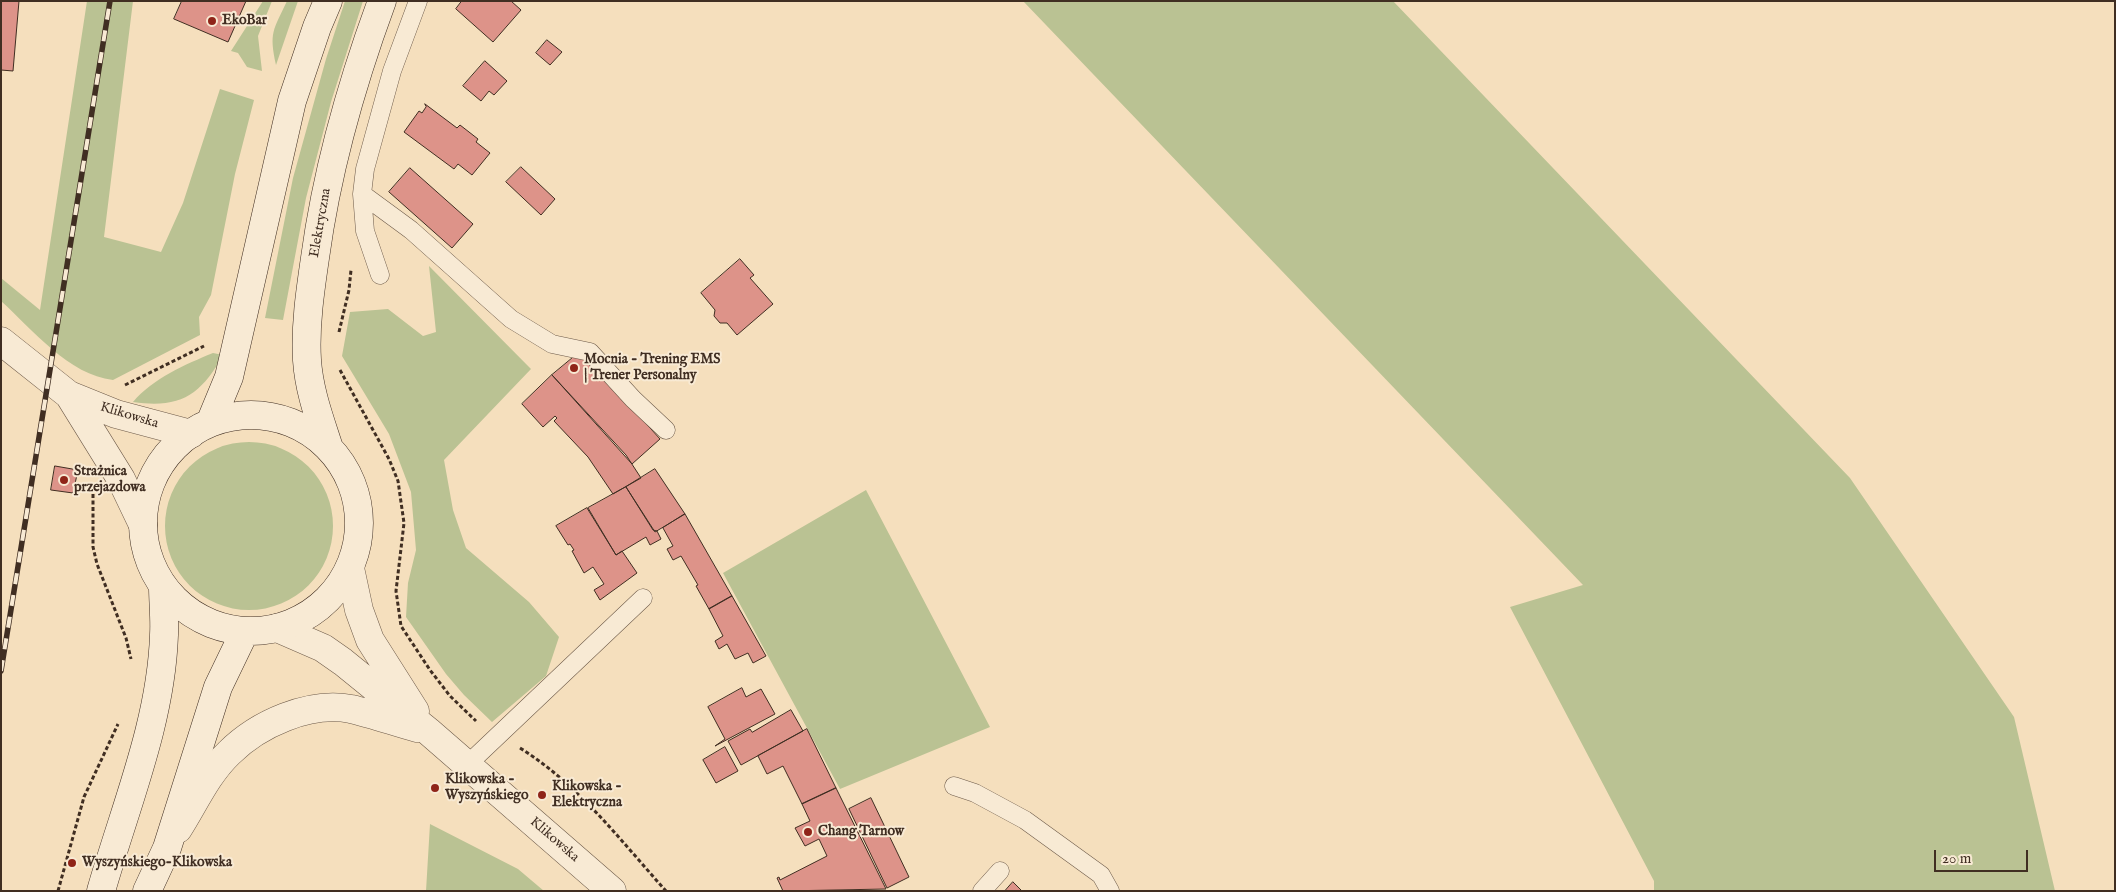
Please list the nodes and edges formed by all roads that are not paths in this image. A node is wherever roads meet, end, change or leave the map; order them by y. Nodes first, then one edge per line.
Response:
1 (328, 1) edge
2 (382, 1) edge
3 (418, 1) edge
4 (362, 194) junction
5 (380, 275) dead end
6 (1, 341) edge
7 (69, 395) junction
8 (200, 428) junction
9 (666, 430) dead end
10 (329, 448) junction
11 (143, 525) junction
12 (350, 568) junction
13 (162, 586) junction
14 (643, 598) dead end
15 (277, 628) junction
16 (245, 631) junction
17 (428, 731) junction
18 (467, 765) junction
19 (954, 786) dead end
20 (168, 848) junction
21 (1000, 871) dead end
22 (101, 891) edge
23 (147, 891) edge
24 (612, 891) edge
25 (982, 891) edge
26 (1110, 891) edge

1 - 8 main road
2 - 10 main road, Elektryczna
3 - 4 lane
4 - 5 lane
4 - 9 lane
6 - 7 main road, Klikowska
7 - 8 main road, Klikowska
7 - 11 main road, Klikowska
8 - 10 main road
8 - 11 main road
10 - 12 main road
11 - 13 main road
12 - 15 main road
12 - 17 main road, Klikowska
13 - 16 main road
13 - 22 main road
14 - 18 lane
15 - 16 main road
15 - 17 main road, Klikowska
16 - 20 main road
17 - 18 main road, Klikowska
17 - 20 main road
18 - 24 main road, Klikowska
19 - 26 lane
20 - 23 main road
21 - 25 lane

